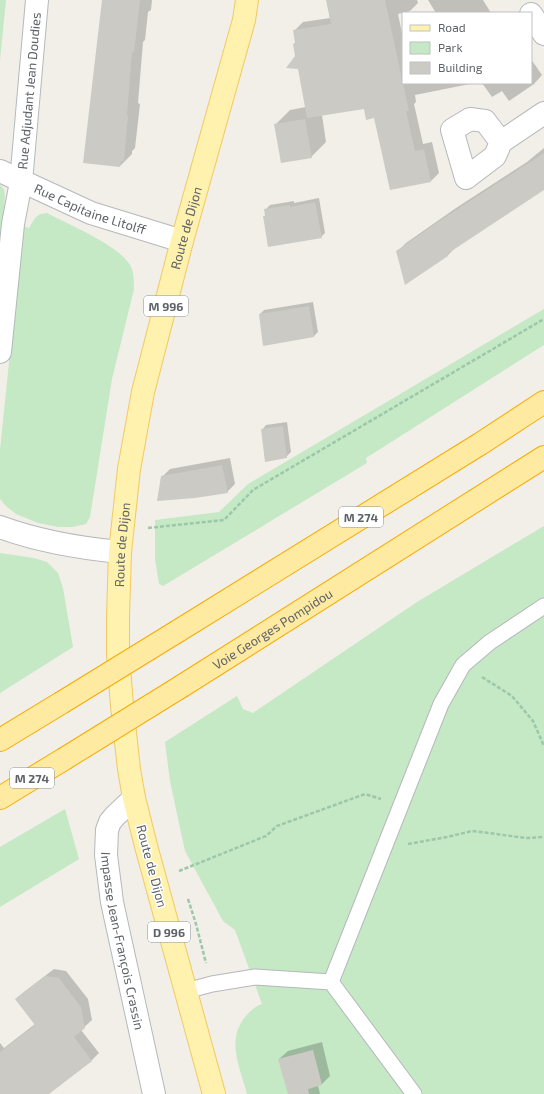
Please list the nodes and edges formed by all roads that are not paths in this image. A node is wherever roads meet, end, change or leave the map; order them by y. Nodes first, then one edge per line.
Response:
1 (37, 0) edge
2 (247, 0) edge
3 (522, 0) edge
4 (529, 12) edge
5 (532, 17) edge
6 (544, 34) edge
7 (544, 113) edge
8 (500, 142) dead end
9 (0, 172) edge
10 (21, 182) junction
11 (182, 241) junction
12 (0, 352) edge
13 (544, 402) edge
14 (544, 457) edge
15 (0, 526) edge
16 (120, 552) junction
17 (544, 606) edge
18 (118, 617) joint
19 (0, 740) edge
20 (0, 798) edge
21 (134, 798) junction
22 (332, 982) junction
23 (186, 991) junction
24 (154, 1094) edge
25 (214, 1094) edge
26 (414, 1094) edge

1 - 10 street, Rue Adjudant Jean Doudies
2 - 11 main road, Route de Dijon / M 996
3 - 4 street
5 - 6 street
7 - 8 street
9 - 10 street, Rue Capitaine Litolff
10 - 11 street, Rue Capitaine Litolff
10 - 12 street, Rue Adjudant Jean Doudies
11 - 16 main road, Route de Dijon / M 996
13 - 19 highway, M 274, bridge
14 - 20 highway, Voie Georges Pompidou / M 274, bridge
15 - 16 street
16 - 18 main road, Route de Dijon / M 996
17 - 22 lane
18 - 21 main road, Route de Dijon / D 996
21 - 23 main road, Route de Dijon / D 996
21 - 24 street, Impasse Jean-François Crassin
22 - 23 lane
22 - 26 lane
23 - 25 main road, Route de Dijon / D 996

